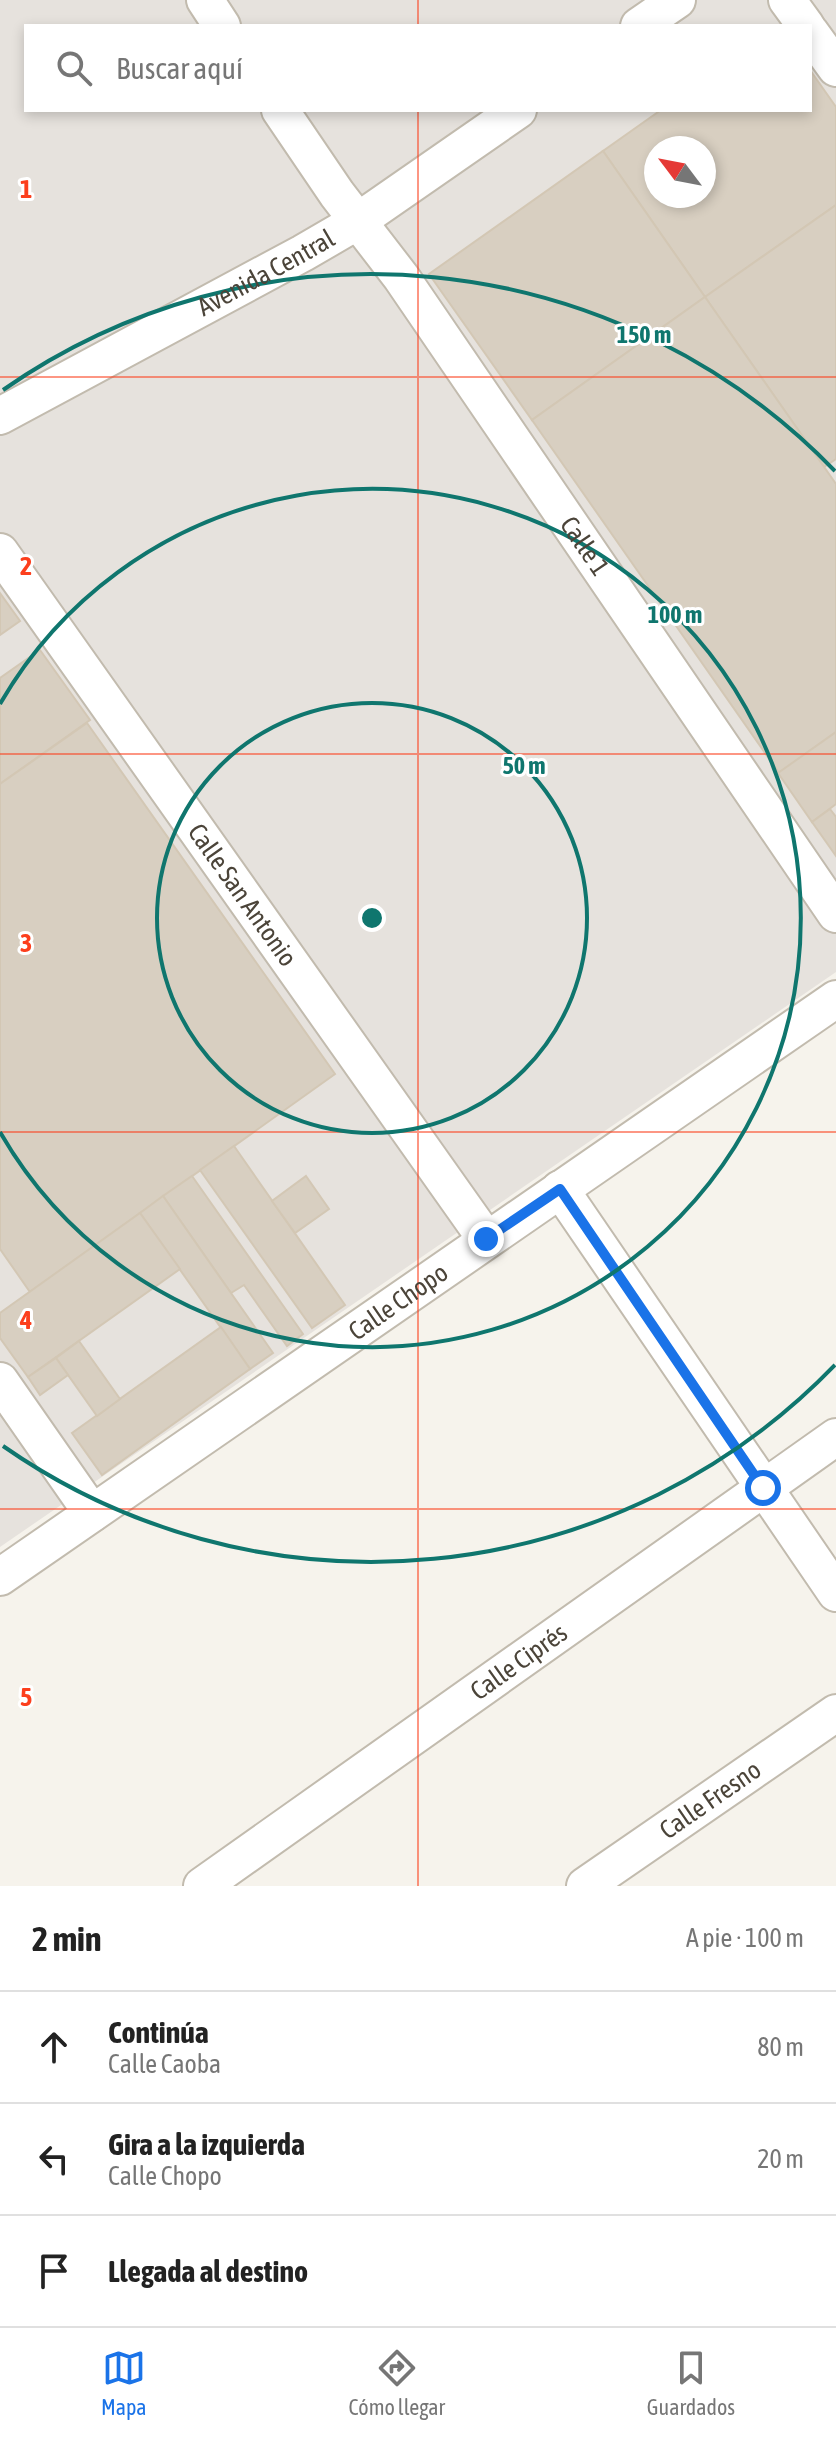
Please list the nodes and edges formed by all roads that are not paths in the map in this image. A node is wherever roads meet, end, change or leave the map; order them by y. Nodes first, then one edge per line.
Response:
1 (205, 0) edge
2 (677, 0) edge
3 (787, 0) edge
4 (221, 24) edge
5 (642, 24) edge
6 (805, 24) edge
7 (812, 35) edge
8 (836, 68) edge
9 (281, 112) edge
10 (515, 112) edge
11 (358, 221) junction
12 (0, 416) edge
13 (0, 552) edge
14 (836, 914) edge
15 (836, 999) edge
16 (560, 1189) junction
17 (486, 1239) junction
18 (0, 1381) edge
19 (836, 1437) edge
20 (763, 1488) junction
21 (92, 1513) junction
22 (0, 1577) edge
23 (836, 1593) edge
24 (836, 1713) edge
25 (202, 1886) edge
26 (585, 1886) edge

1 - 4 street
2 - 5 street
3 - 6 street
7 - 8 street
9 - 11 street, Calle 1
10 - 11 street, Avenida Central
11 - 12 street, Avenida Central
11 - 14 street, Calle 1
13 - 17 street, Calle San Antonio
15 - 16 street, Calle Chopo
16 - 17 street, Calle Chopo
16 - 20 street
17 - 21 street, Calle Chopo
18 - 21 street
19 - 20 street, Calle Ciprés
20 - 23 street
20 - 25 street, Calle Ciprés
21 - 22 street, Calle Chopo
24 - 26 street, Calle Fresno

